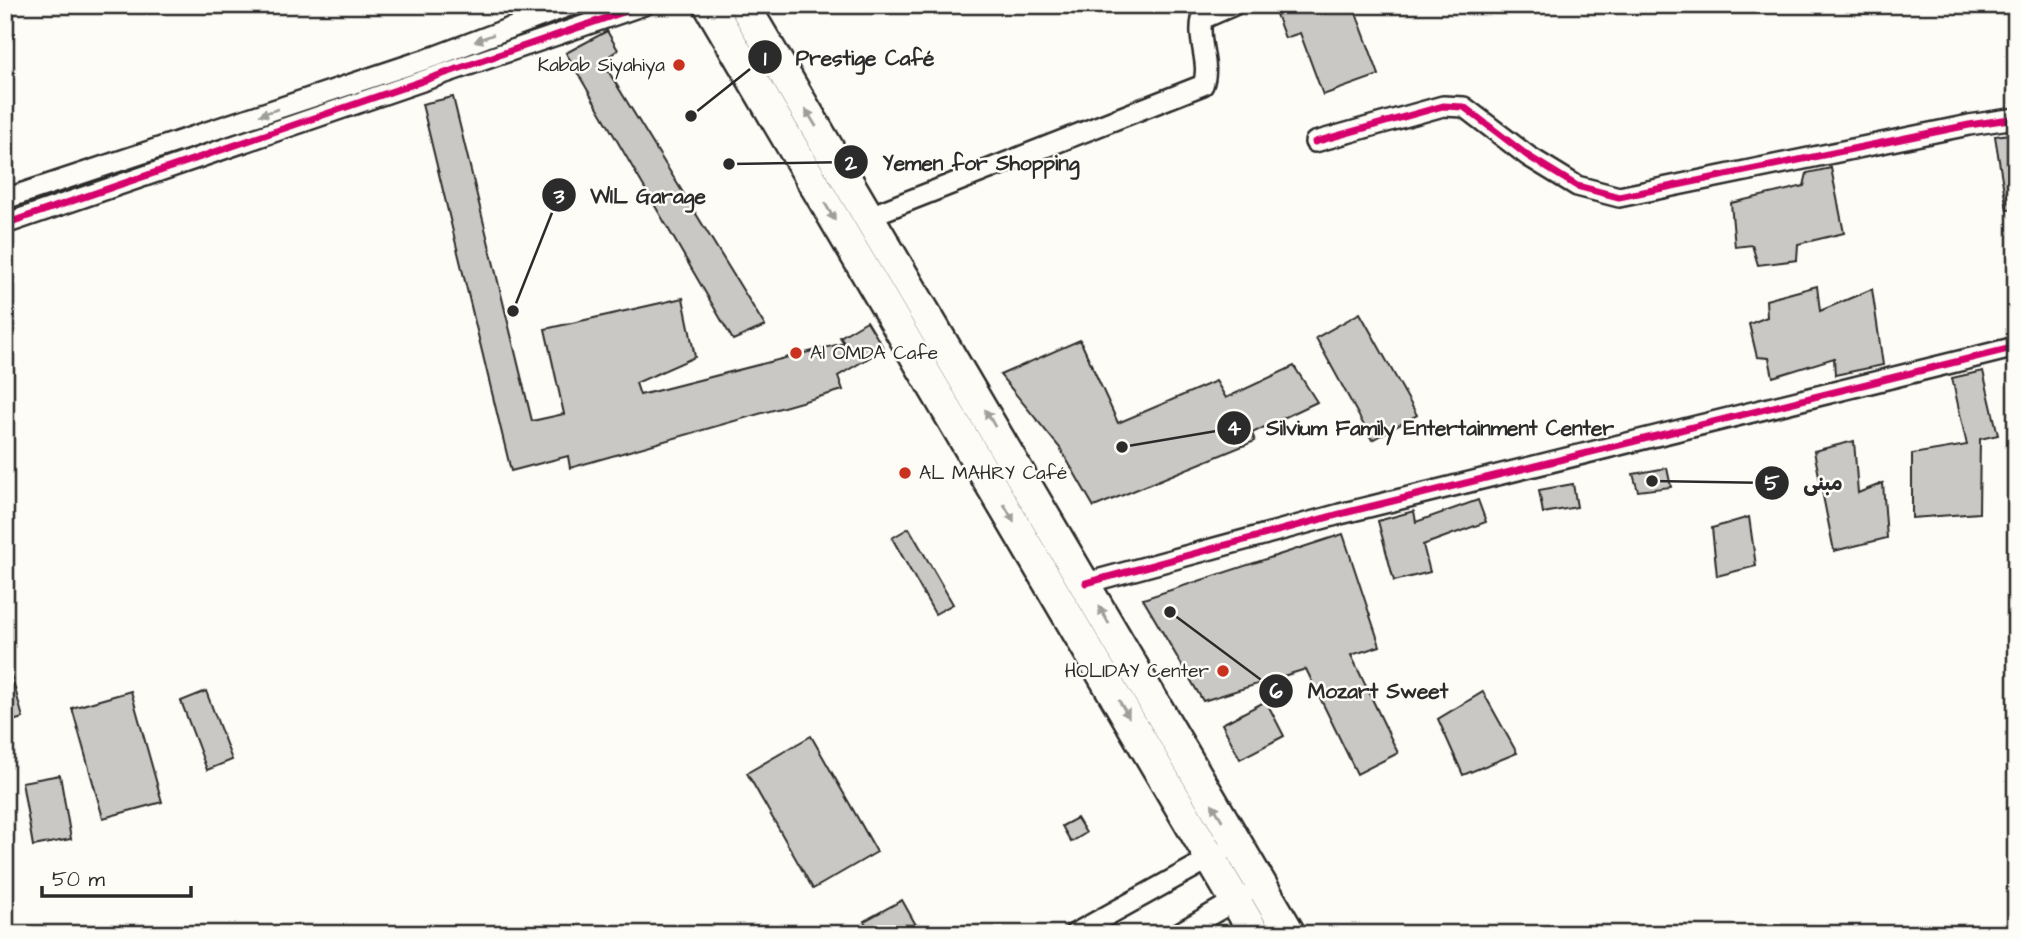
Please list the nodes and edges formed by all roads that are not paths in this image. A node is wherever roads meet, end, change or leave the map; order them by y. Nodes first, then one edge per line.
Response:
1 (570, 5) edge
2 (644, 5) edge
3 (709, 5) edge
4 (744, 5) edge
5 (1234, 5) edge
6 (436, 56) junction
7 (443, 76) junction
8 (2016, 118) edge
9 (1315, 142) dead end
10 (72, 178) junction
11 (5, 199) edge
12 (79, 200) junction
13 (870, 216) junction
14 (5, 224) edge
15 (2016, 347) edge
16 (1086, 583) junction
17 (1224, 851) junction
18 (1261, 885) junction
19 (1236, 900) junction
20 (1074, 934) edge
21 (1177, 934) edge
22 (1255, 934) edge
23 (1290, 934) edge

1 -> 6 street
2 - 7 street
3 -> 17 main road
13 -> 4 main road
5 - 13 street
6 - 7 street
6 -> 10 street
7 - 12 street
8 - 9 street
10 - 11 street
10 - 12 street
12 - 14 street
16 -> 13 main road
15 - 16 street
17 -> 16 main road
17 - 18 main road
17 - 19 main road
17 - 20 street
18 - 19 street
18 - 23 main road
19 - 21 street
19 - 22 main road

